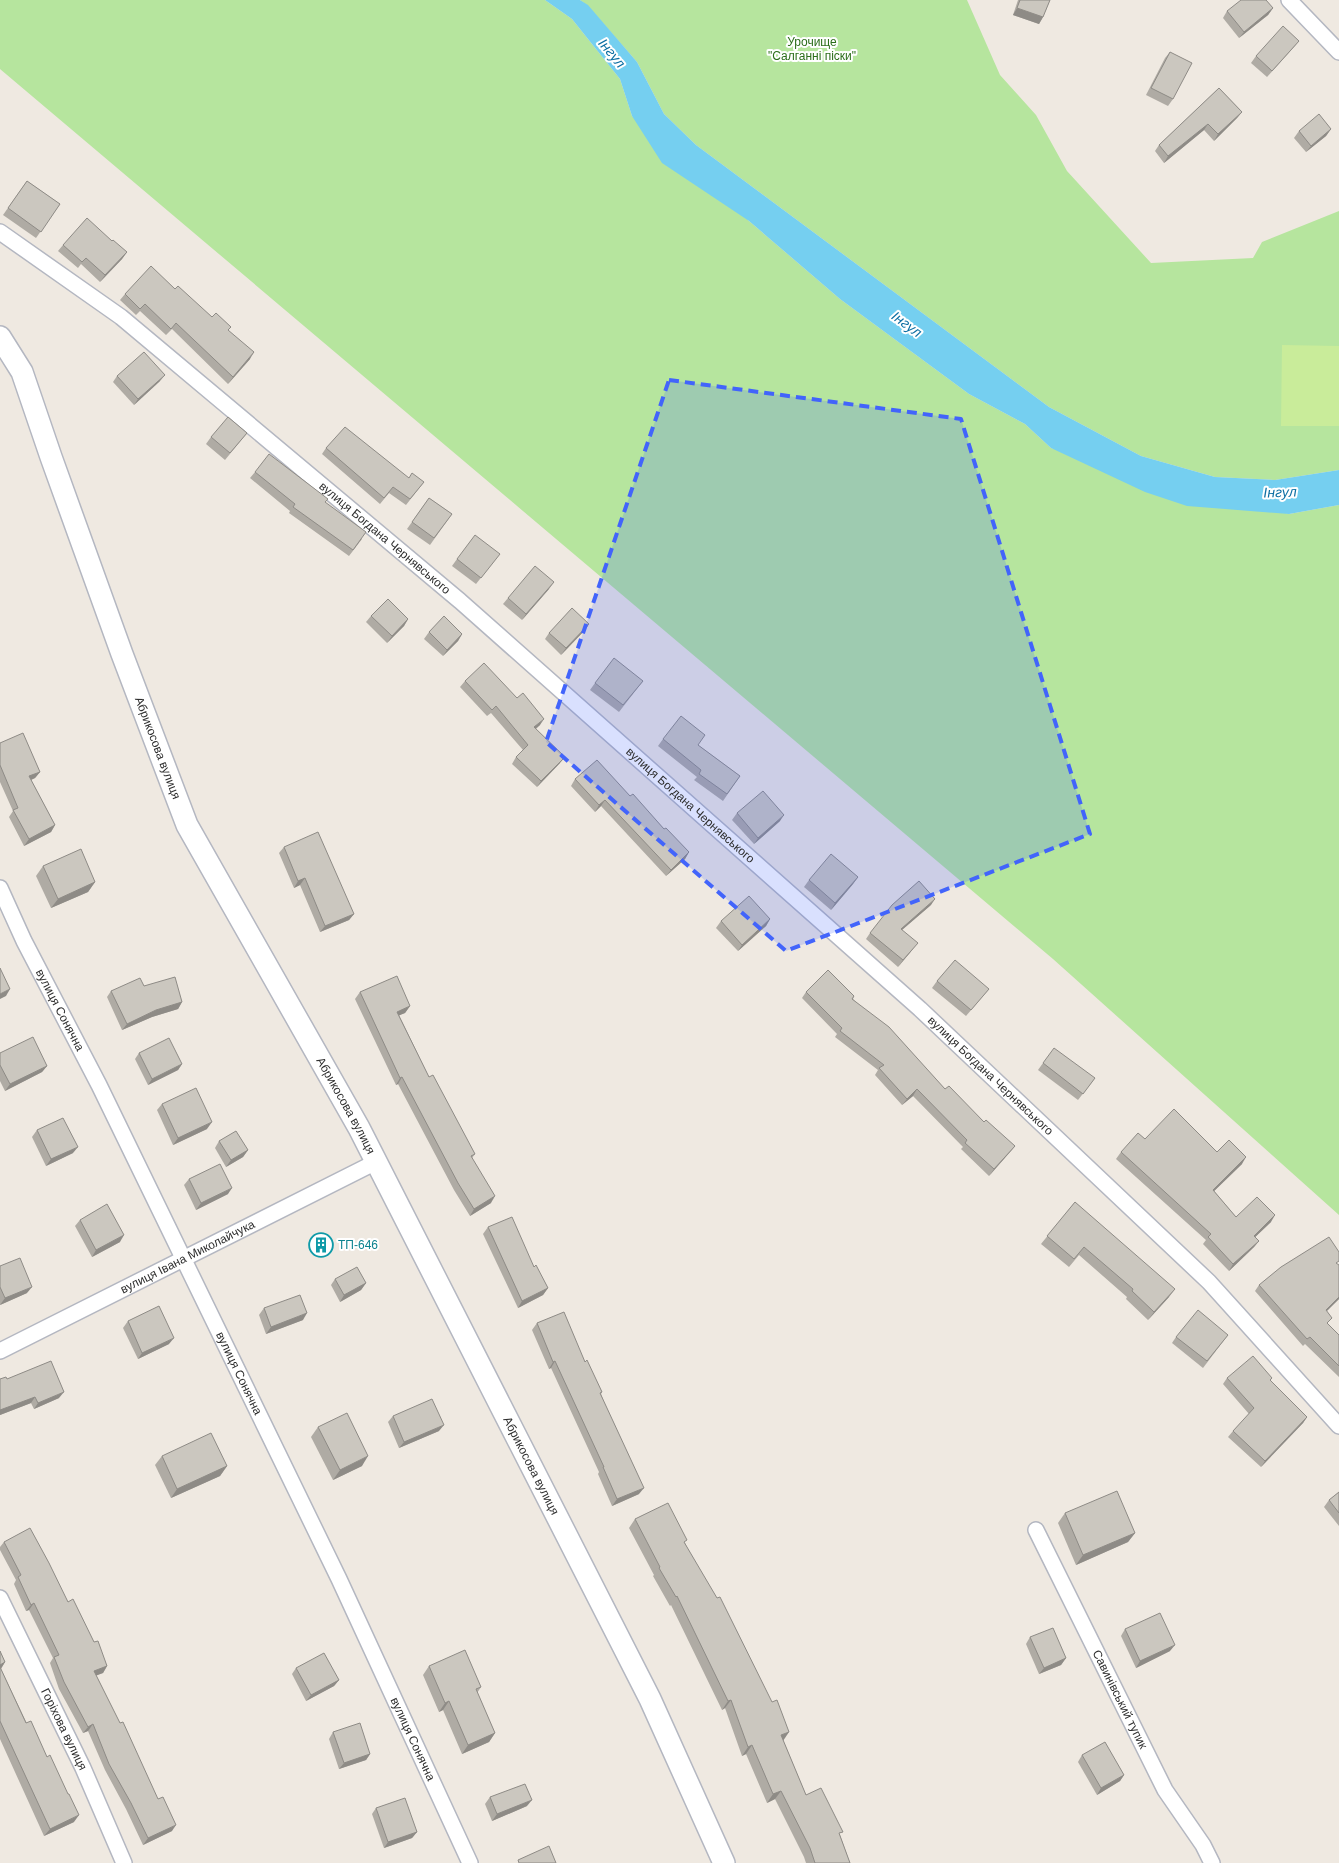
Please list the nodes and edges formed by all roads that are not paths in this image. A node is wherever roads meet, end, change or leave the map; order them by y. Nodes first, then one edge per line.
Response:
1 (1289, 0) edge
2 (1339, 52) edge
3 (0, 232) edge
4 (0, 337) edge
5 (0, 888) edge
6 (376, 1162) junction
7 (184, 1259) junction
8 (0, 1351) edge
9 (1339, 1426) edge
10 (1036, 1530) dead end
11 (0, 1598) edge
12 (124, 1863) edge
13 (470, 1863) edge
14 (724, 1863) edge
15 (1212, 1863) edge

1 - 2 street
3 - 9 street, вулиця Богдана Чернявського
4 - 6 street, Абрикосова вулиця
5 - 7 street, вулиця Сонячна
6 - 7 street, вулиця Івана Миколайчука
6 - 14 street, Абрикосова вулиця
7 - 8 street, вулиця Івана Миколайчука
7 - 13 street, вулиця Сонячна
10 - 15 street, Савинівський тупик
11 - 12 street, Горіхова вулиця

